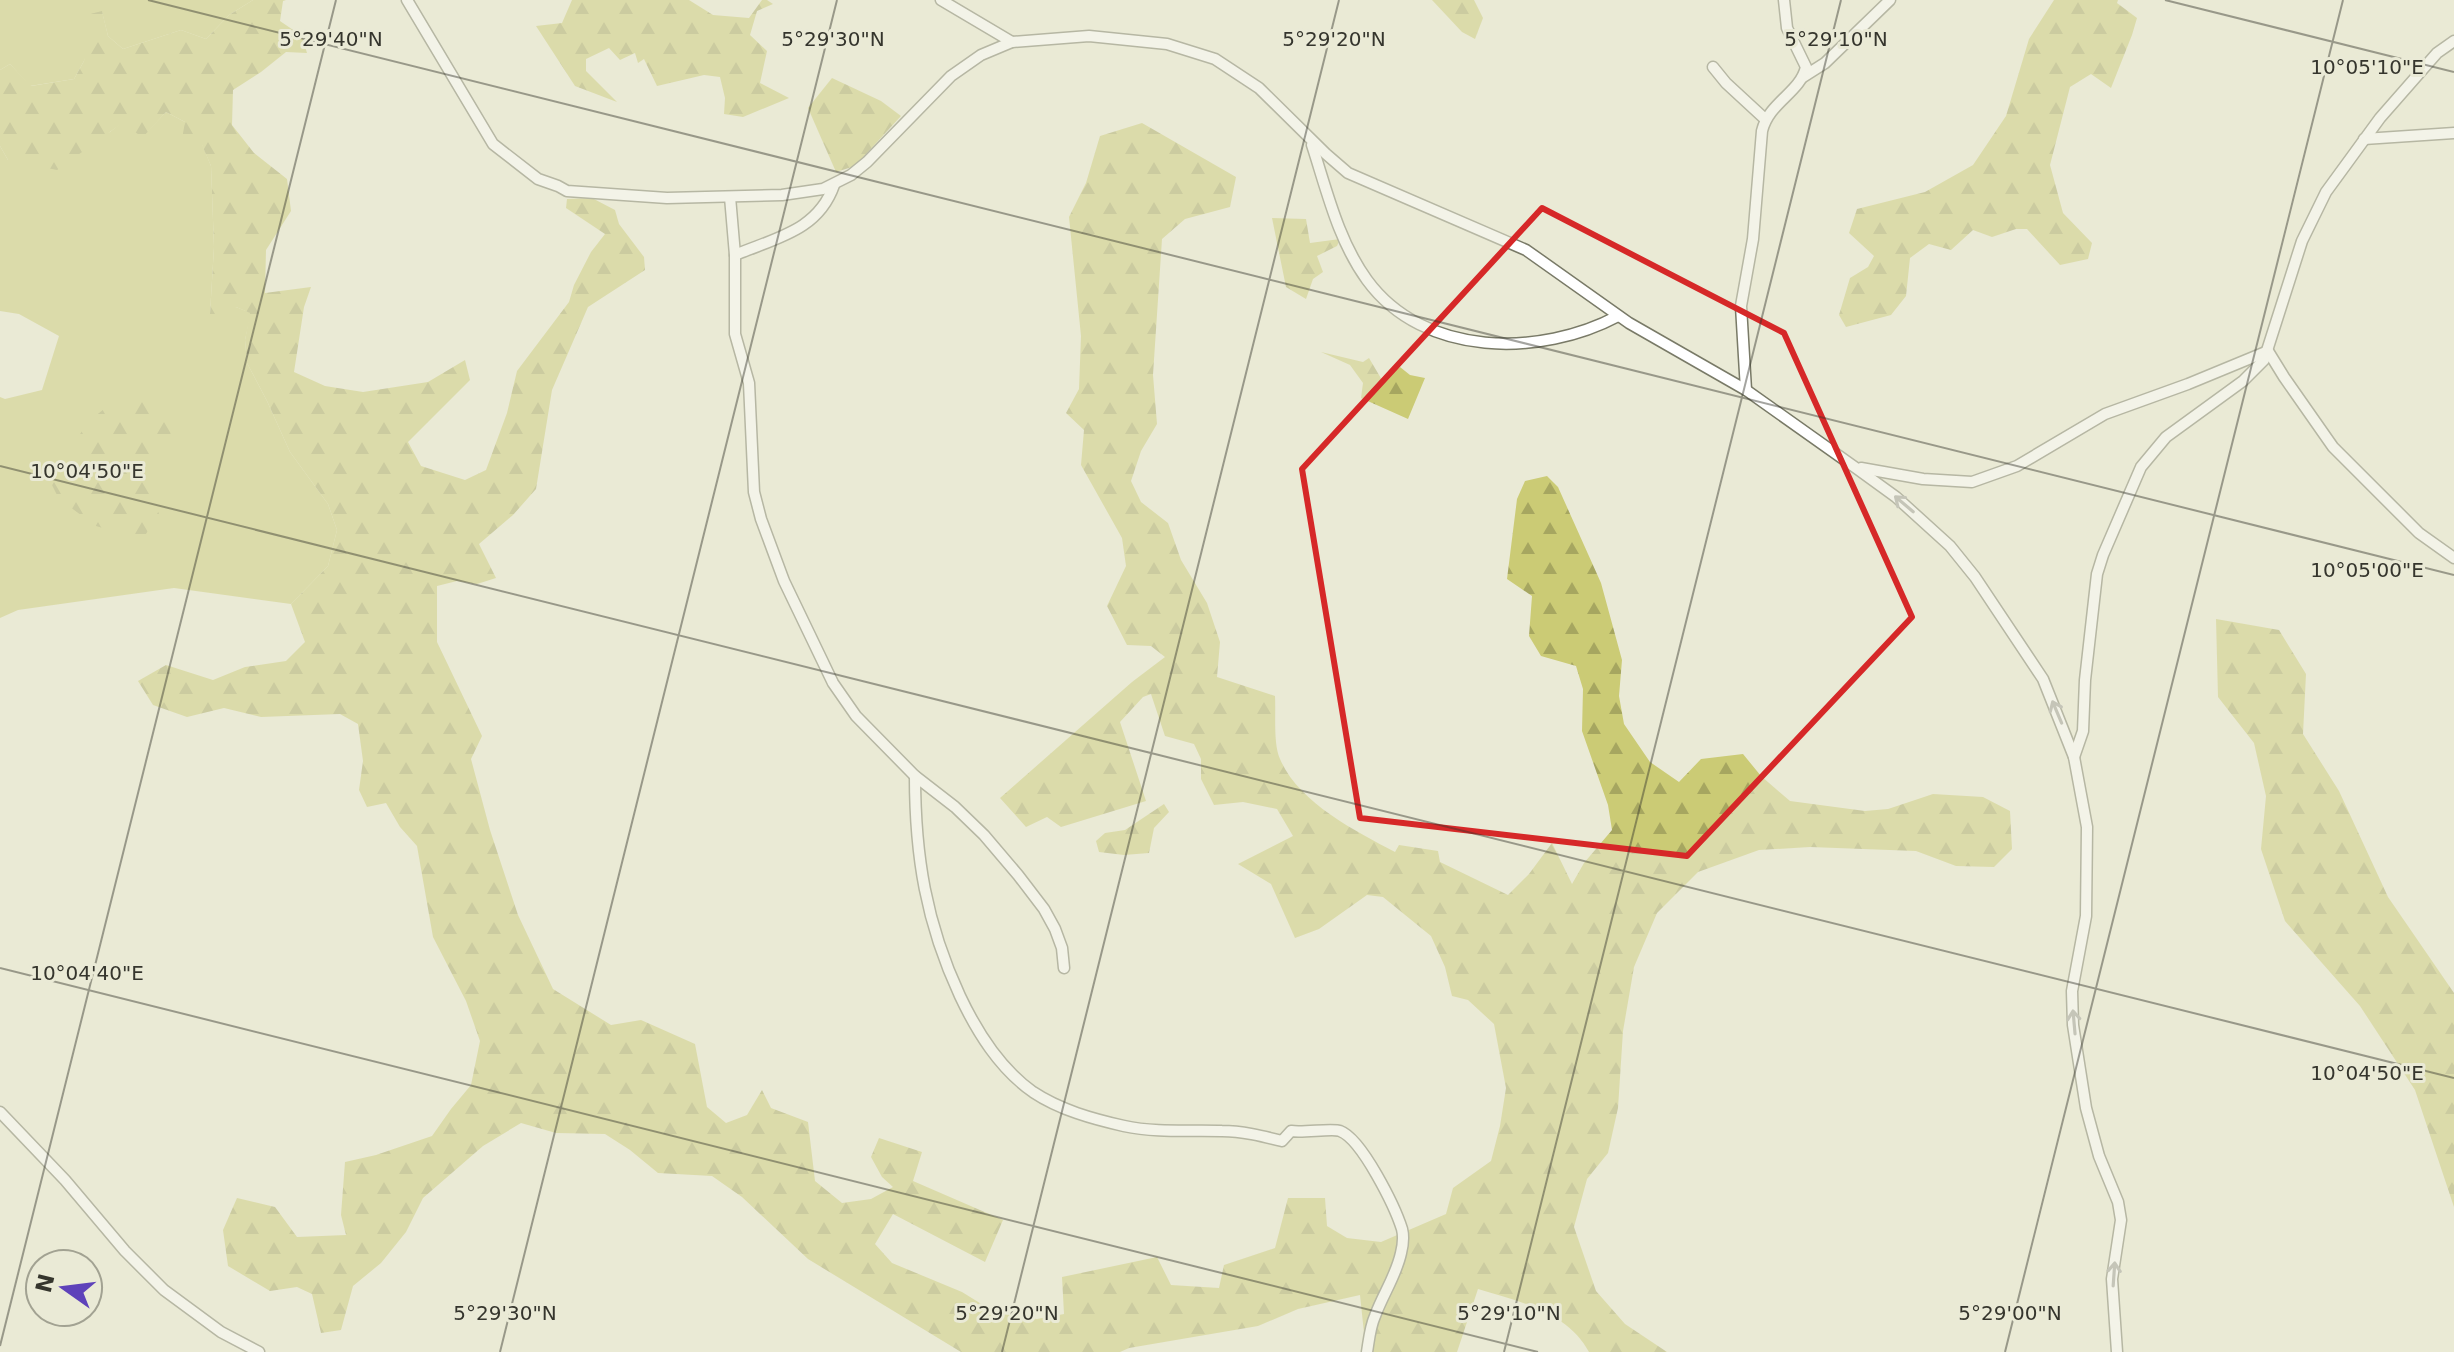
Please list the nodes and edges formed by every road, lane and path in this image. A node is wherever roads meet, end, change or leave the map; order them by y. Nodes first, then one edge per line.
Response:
1 (407, 0) edge
2 (941, 0) edge
3 (1784, 0) edge
4 (1890, 0) edge
5 (2454, 41) edge
6 (1012, 42) junction
7 (1713, 67) dead end
8 (1803, 77) junction
9 (1765, 119) junction
10 (2454, 133) edge
11 (2364, 139) junction
12 (1311, 140) junction
13 (834, 185) junction
14 (730, 197) junction
15 (735, 255) junction
16 (1618, 316) junction
17 (2268, 351) junction
18 (1746, 390) junction
19 (1856, 468) junction
20 (2454, 558) edge
21 (2074, 757) junction
22 (915, 776) junction
23 (1064, 968) dead end
24 (0, 1112) edge
25 (11, 1123) junction
26 (0, 1132) edge
27 (259, 1352) edge
28 (1367, 1352) edge
29 (2117, 1352) edge

1 - 14 street
2 - 6 street
3 - 8 street
4 - 8 street
5 - 11 street
6 - 12 street
6 - 13 street
7 - 9 street
8 - 9 street
9 - 18 street
10 - 11 street
11 - 17 street
12 - 16 street
12 - 16 street
13 - 14 street
13 - 15 street
14 - 15 street
15 - 22 street
16 - 18 street
17 - 19 street
17 - 20 street
17 - 21 street
18 - 19 street
21 -> 19 street
29 -> 21 street
22 - 23 street
22 - 28 street
24 - 25 street
25 - 26 street
25 - 27 street

